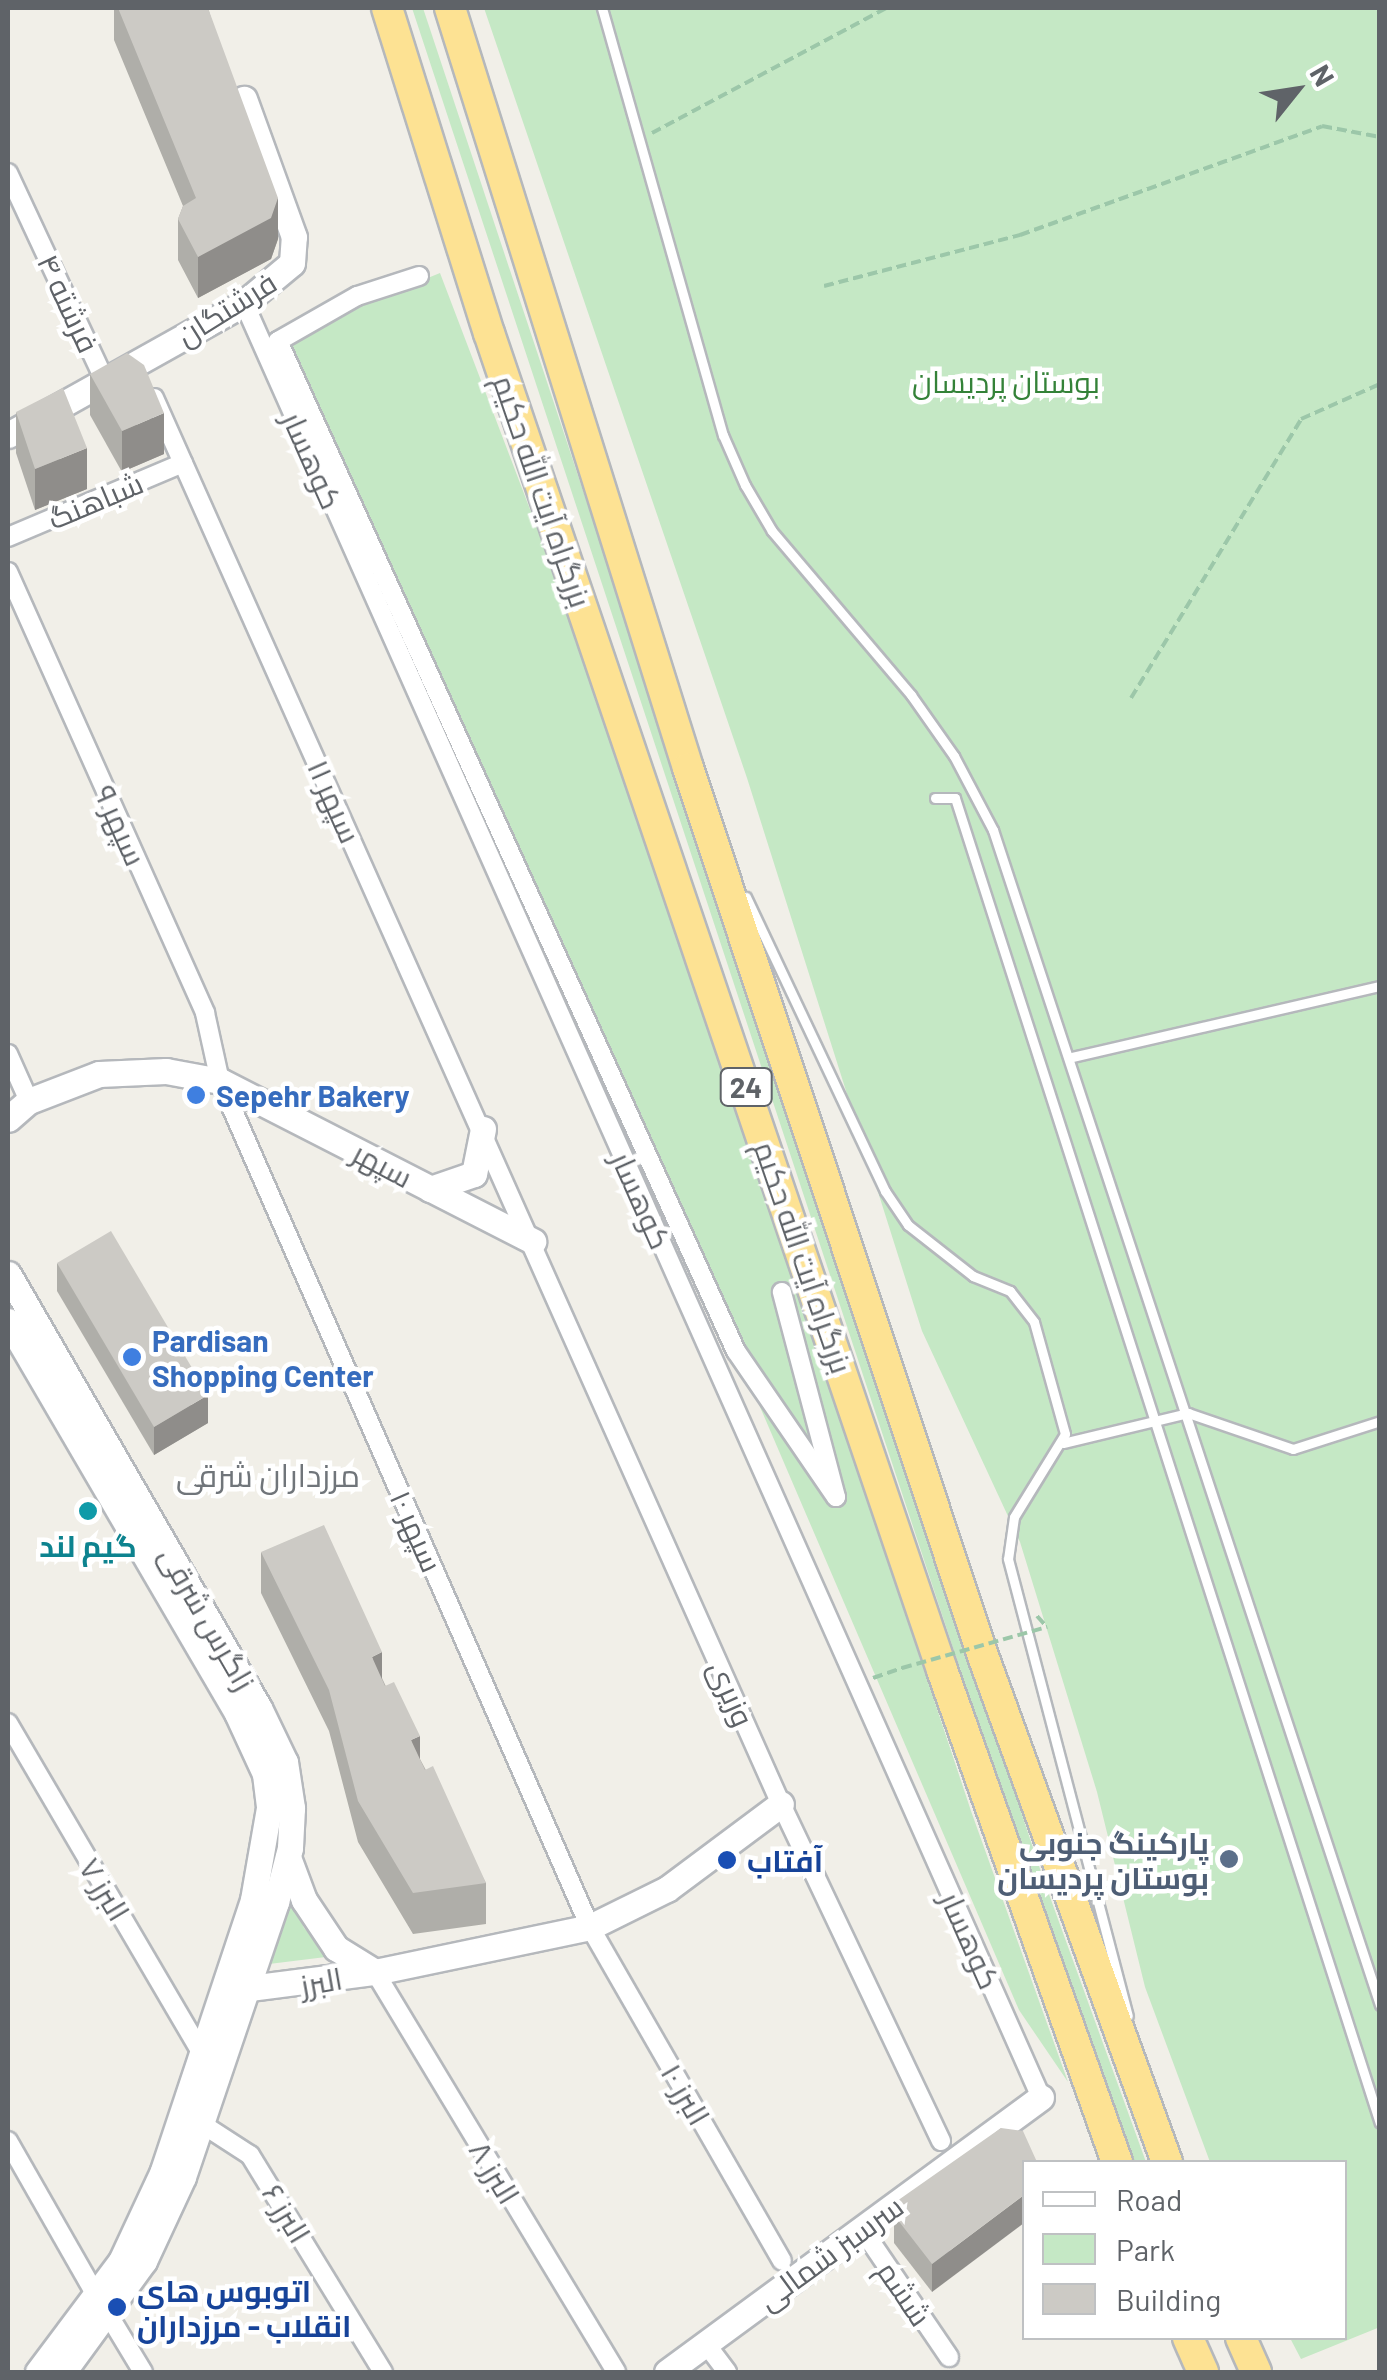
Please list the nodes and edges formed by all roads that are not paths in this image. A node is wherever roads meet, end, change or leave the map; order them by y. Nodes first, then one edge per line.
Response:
1 (367, 8) edge
2 (386, 8) edge
3 (450, 8) edge
4 (602, 8) edge
5 (244, 99) edge
6 (8, 172) edge
7 (419, 276) dead end
8 (244, 303) junction
9 (489, 332) junction
10 (138, 361) junction
11 (104, 379) junction
12 (8, 434) edge
13 (183, 463) junction
14 (8, 538) edge
15 (8, 572) edge
16 (688, 768) junction
17 (936, 798) dead end
18 (1380, 986) edge
19 (8, 1054) edge
20 (1072, 1058) junction
21 (220, 1082) junction
22 (29, 1101) junction
23 (8, 1119) edge
24 (483, 1129) junction
25 (430, 1188) junction
26 (532, 1240) junction
27 (8, 1274) edge
28 (782, 1292) dead end
29 (8, 1321) edge
30 (15, 1348) edge
31 (1188, 1413) junction
32 (1156, 1421) junction
33 (1380, 1421) edge
34 (1063, 1443) junction
35 (8, 1723) edge
36 (781, 1804) junction
37 (288, 1857) junction
38 (590, 1926) junction
39 (375, 1972) junction
40 (236, 1990) junction
41 (1380, 2005) edge
42 (213, 2061) junction
43 (1041, 2097) joint
44 (192, 2120) junction
45 (1380, 2123) edge
46 (1152, 2126) junction
47 (8, 2141) edge
48 (941, 2141) dead end
49 (1116, 2160) edge
50 (1165, 2160) edge
51 (862, 2229) junction
52 (782, 2261) dead end
53 (102, 2304) junction
54 (1189, 2340) edge
55 (1242, 2340) edge
56 (706, 2344) junction
57 (949, 2357) dead end
58 (38, 2372) edge
59 (63, 2372) edge
60 (143, 2372) edge
61 (383, 2372) edge
62 (616, 2372) edge
63 (667, 2372) edge
64 (727, 2372) edge
65 (1203, 2372) edge
66 (1256, 2372) edge

1 - 9 highway
2 - 9 highway, بزرگراه آیت الله حکیم / 24
3 - 16 highway, بزرگراه آیت الله حکیم / 24
4 - 20 lane
5 - 8 street, فرشتگان
6 - 11 street, فرشته ۴
7 - 28 street
8 - 10 street, فرشتگان
8 - 43 street, کوهسار
9 - 49 highway, بزرگراه آیت الله حکیم / 24
10 - 11 street, فرشتگان
10 - 13 street, سپهر ۱۱
11 - 12 street, فرشتگان
13 - 14 street, شباهنگ
13 - 24 street, سپهر ۱۱
15 - 21 street, سپهر ۹
16 - 34 lane
16 - 46 highway, بزرگراه آیت الله حکیم / 24
17 - 32 lane
18 - 20 lane
19 - 22 street
20 - 31 lane
21 - 22 street, سپهر
21 - 25 street, سپهر
21 - 38 street, سپهر ۱۰
22 - 23 street, سپهر
24 - 25 street
24 - 26 street, سپهر ۱۱
25 - 26 street, سپهر
26 - 36 street, وزیری
27 - 37 street, زاگرس شرقی
29 - 30 street, زاگرس شرقی
30 - 40 street, زاگرس شرقی
31 - 32 lane
31 - 33 lane
31 - 41 lane
32 - 34 lane
32 - 45 lane
34 - 46 lane
35 - 42 street, البرز ۷
36 - 38 street, البرز
36 - 48 street, وزیری
37 - 39 street
37 - 40 street, زاگرس شرقی
38 - 39 street, البرز
38 - 52 street, البرز ۱۰
39 - 40 street, البرز
39 - 62 street, البرز ۸
40 - 42 street
42 - 44 street
43 - 51 street, سرسبز شمالی
44 - 53 street
44 - 61 street, البرز ۶
46 - 50 highway, بزرگراه آیت الله حکیم / 24
47 - 53 street
51 - 56 street, سرسبز شمالی
51 - 57 street, ششم
53 - 58 street
53 - 59 street
53 - 60 street
54 - 65 highway
55 - 66 highway
56 - 63 street, سرسبز شمالی
56 - 64 street

